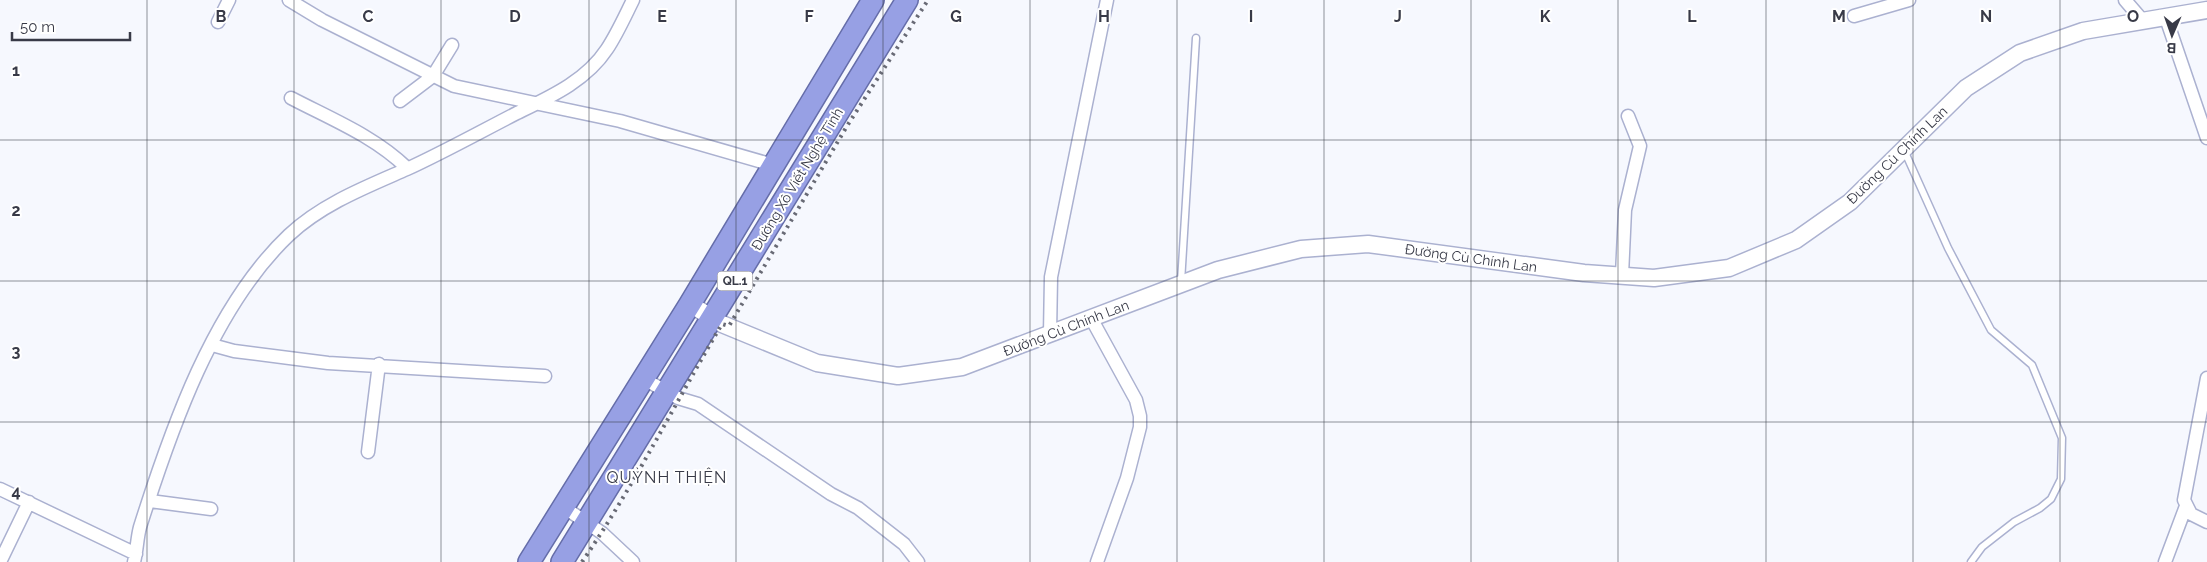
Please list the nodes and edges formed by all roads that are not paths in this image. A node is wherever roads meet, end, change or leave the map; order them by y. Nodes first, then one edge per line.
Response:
1 (229, 0) edge
2 (633, 0) edge
3 (873, 0) edge
4 (907, 0) edge
5 (1106, 0) edge
6 (1909, 0) edge
7 (2125, 0) edge
8 (296, 2) edge
9 (2207, 10) edge
10 (1854, 16) dead end
11 (2166, 18) junction
12 (2143, 21) junction
13 (218, 22) dead end
14 (1196, 38) dead end
15 (452, 45) dead end
16 (433, 76) junction
17 (290, 98) dead end
18 (400, 102) dead end
19 (537, 103) junction
20 (1628, 116) dead end
21 (2207, 138) edge
22 (1903, 149) junction
23 (773, 165) junction
24 (407, 168) junction
25 (1622, 275) junction
26 (1181, 284) junction
27 (690, 304) junction
28 (712, 318) junction
29 (1091, 318) junction
30 (1050, 334) junction
31 (212, 345) junction
32 (379, 364) junction
33 (545, 376) dead end
34 (2207, 378) edge
35 (644, 380) junction
36 (667, 393) junction
37 (2202, 440) edge
38 (368, 452) dead end
39 (0, 489) edge
40 (150, 501) junction
41 (29, 502) junction
42 (2186, 506) junction
43 (565, 508) junction
44 (211, 509) dead end
45 (2207, 522) edge
46 (587, 523) junction
47 (138, 559) edge
48 (0, 562) edge
49 (529, 562) edge
50 (562, 562) edge
51 (633, 562) edge
52 (918, 562) edge
53 (1097, 562) edge
54 (1971, 562) edge
55 (2165, 562) edge

1 - 13 street
2 - 19 street
3 - 23 highway, Đường Xô Viết Nghệ Tĩnh / QL.1
4 - 28 highway, Đường Xô Viết Nghệ Tĩnh / QL.1
5 - 30 street
6 - 10 street
7 - 12 street
8 - 16 street
9 - 11 street, Đường Cù Chính Lan
11 - 12 street, Đường Cù Chính Lan
11 - 21 street
12 - 22 street, Đường Cù Chính Lan
14 - 26 lane
15 - 16 street
16 - 18 street
16 - 19 street
17 - 24 street
19 - 23 street
19 - 24 street
20 - 25 street
22 - 25 street, Đường Cù Chính Lan
22 - 54 lane
23 - 27 highway, Đường Xô Viết Nghệ Tĩnh / QL.1
24 - 31 street
25 - 26 street, Đường Cù Chính Lan
26 - 29 street, Đường Cù Chính Lan
27 - 28 street, Đường Cù Chính Lan
27 - 35 highway, Đường Xô Viết Nghệ Tĩnh / QL.1
28 - 30 street, Đường Cù Chính Lan
28 - 36 highway, Đường Xô Viết Nghệ Tĩnh / QL.1
29 - 30 street, Đường Cù Chính Lan
29 - 53 street
31 - 32 street
31 - 40 street
32 - 33 street
32 - 38 street
34 - 37 street
35 - 36 street
35 - 43 highway, Đường Xô Viết Nghệ Tĩnh / QL.1
36 - 46 highway, Đường Xô Viết Nghệ Tĩnh / QL.1
36 - 52 street
37 - 42 street
39 - 41 street
40 - 44 street
40 - 47 street
41 - 47 street
41 - 48 street
42 - 45 street
42 - 55 street
43 - 46 street
43 - 49 highway, Đường Xô Viết Nghệ Tĩnh / QL.1
46 - 50 highway, Đường Xô Viết Nghệ Tĩnh / QL.1
46 - 51 street

